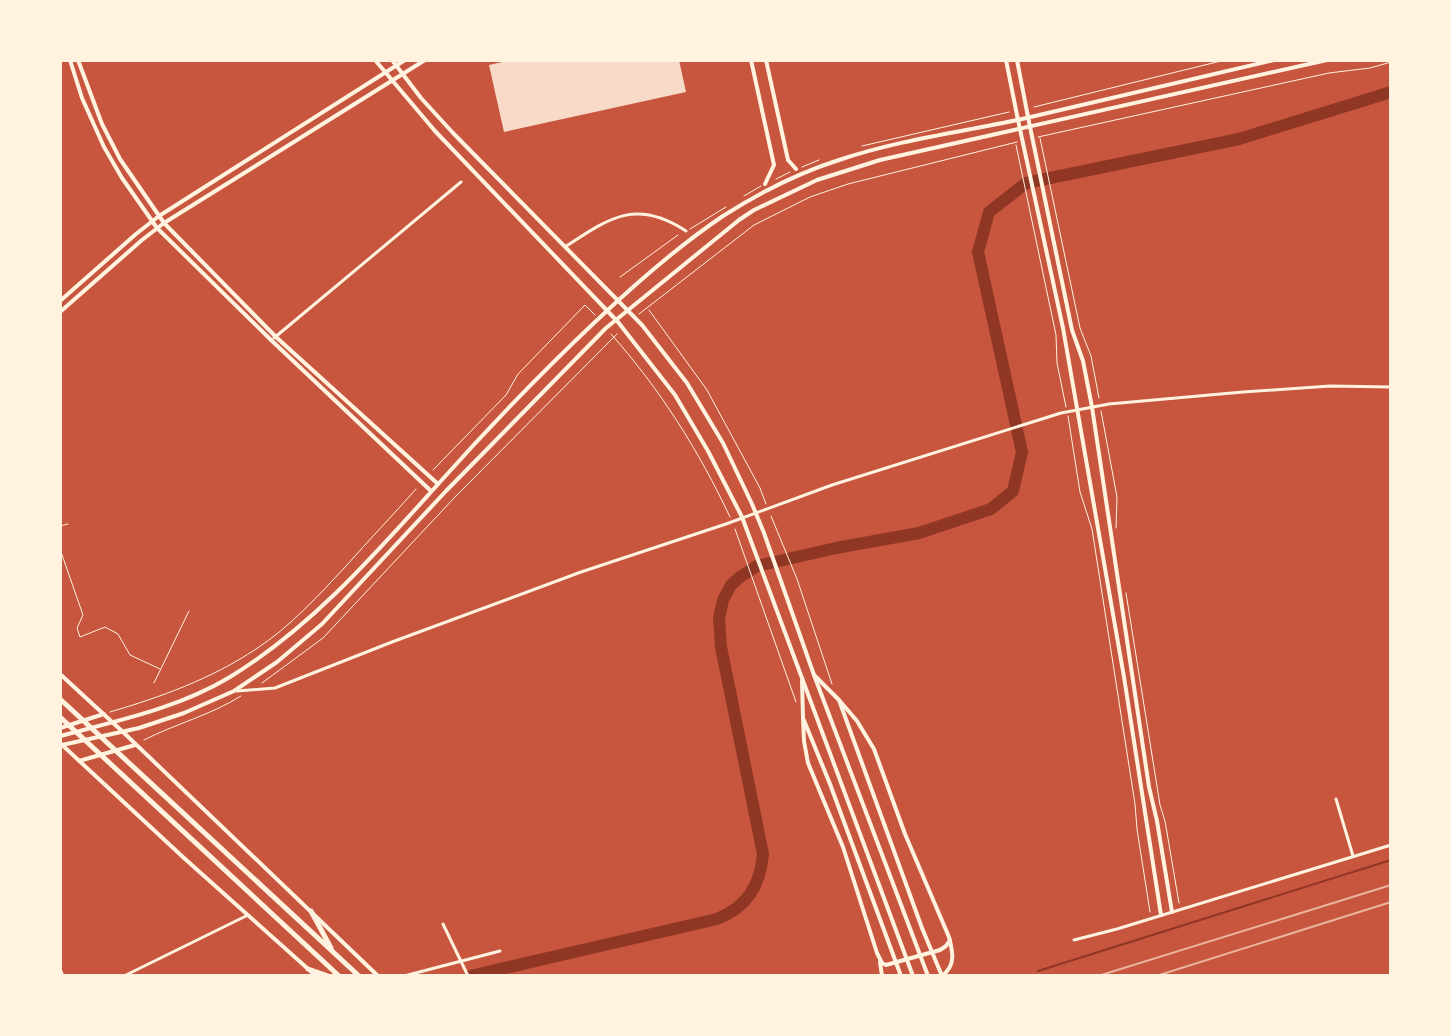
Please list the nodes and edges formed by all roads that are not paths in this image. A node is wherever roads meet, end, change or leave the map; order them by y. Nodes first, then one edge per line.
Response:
1 (70, 60) edge
2 (78, 60) edge
3 (375, 60) edge
4 (392, 60) edge
5 (405, 60) edge
6 (425, 60) edge
7 (751, 60) edge
8 (766, 60) edge
9 (1006, 60) edge
10 (1017, 60) edge
11 (1274, 60) edge
12 (1327, 60) edge
13 (395, 66) junction
14 (384, 73) junction
15 (401, 75) junction
16 (392, 81) junction
17 (1028, 117) junction
18 (1018, 120) junction
19 (1030, 128) junction
20 (1021, 130) junction
21 (796, 169) dead end
22 (461, 182) dead end
23 (765, 184) dead end
24 (159, 216) junction
25 (152, 221) junction
26 (164, 223) junction
27 (157, 228) junction
28 (686, 231) dead end
29 (565, 247) junction
30 (619, 300) junction
31 (60, 301) edge
32 (629, 309) junction
33 (608, 310) junction
34 (60, 312) edge
35 (616, 320) junction
36 (274, 338) junction
37 (1391, 387) edge
38 (1092, 407) junction
39 (1078, 409) junction
40 (438, 484) junction
41 (431, 491) junction
42 (756, 512) junction
43 (742, 517) junction
44 (60, 674) edge
45 (814, 675) junction
46 (802, 679) junction
47 (234, 691) junction
48 (60, 699) edge
49 (839, 700) junction
50 (104, 714) junction
51 (60, 717) edge
52 (803, 718) junction
53 (112, 722) junction
54 (60, 728) edge
55 (123, 732) junction
56 (60, 736) edge
57 (61, 744) edge
58 (135, 745) junction
59 (79, 761) junction
60 (1336, 799) dead end
61 (1391, 845) edge
62 (1354, 857) junction
63 (311, 911) junction
64 (1172, 912) junction
65 (248, 915) junction
66 (1161, 915) junction
67 (443, 924) dead end
68 (950, 940) junction
69 (1074, 940) dead end
70 (500, 951) dead end
71 (334, 953) junction
72 (880, 960) junction
73 (460, 962) junction
74 (60, 969) edge
75 (308, 969) junction
76 (63, 976) edge
77 (124, 976) edge
78 (316, 976) edge
79 (328, 976) edge
80 (339, 976) edge
81 (359, 976) edge
82 (378, 976) edge
83 (404, 976) edge
84 (468, 976) edge
85 (882, 976) edge
86 (901, 976) edge
87 (913, 976) edge
88 (928, 976) edge
89 (942, 976) edge

1 - 25 main road
2 - 24 main road
3 - 14 main road
4 - 13 main road
5 - 13 main road
6 - 15 main road
7 - 23 main road
8 - 21 main road
9 - 18 main road
10 - 17 main road
11 - 17 main road
12 - 19 main road
13 - 14 main road
13 - 15 main road
14 - 16 main road
14 - 24 main road
15 - 16 main road
15 - 29 main road
16 - 26 main road
16 - 33 main road
17 - 18 main road
17 - 19 main road
18 - 20 main road
18 - 30 main road
19 - 20 main road
19 - 38 main road
20 - 32 main road
20 - 39 main road
22 - 36 street
24 - 25 main road
24 - 26 main road
25 - 27 main road
25 - 31 main road
26 - 27 main road
26 - 36 main road
27 - 34 main road
27 - 36 main road
28 - 29 street
29 - 30 main road
30 - 32 main road
30 - 33 main road
32 - 35 main road
32 - 42 main road
33 - 35 main road
33 - 40 main road
35 - 43 main road
35 - 47 main road
36 - 40 main road
36 - 41 main road
37 - 38 street
38 - 39 street
38 - 64 main road
39 - 42 street
39 - 66 main road
40 - 41 main road
41 - 53 main road
42 - 43 street
42 - 45 main road
43 - 46 main road
43 - 47 street
44 - 50 main road
45 - 49 main road
45 - 88 main road
46 - 52 main road
46 - 87 main road
47 - 55 main road
48 - 71 highway
49 - 68 main road
49 - 89 main road
50 - 53 main road
50 - 54 main road
51 - 80 highway
52 - 72 main road
52 - 86 main road
53 - 55 main road
53 - 56 main road
55 - 57 main road
55 - 58 main road
57 - 59 main road
58 - 59 main road
58 - 63 main road
59 - 65 main road
60 - 62 street
61 - 62 street
62 - 64 street
63 - 71 highway
63 - 82 main road
64 - 66 street
65 - 75 main road
65 - 77 street
66 - 69 street
67 - 73 street
68 - 72 main road
68 - 89 main road
70 - 73 street
71 - 81 highway
72 - 85 main road
73 - 83 street
73 - 84 street
74 - 76 street
75 - 78 main road
75 - 79 highway

